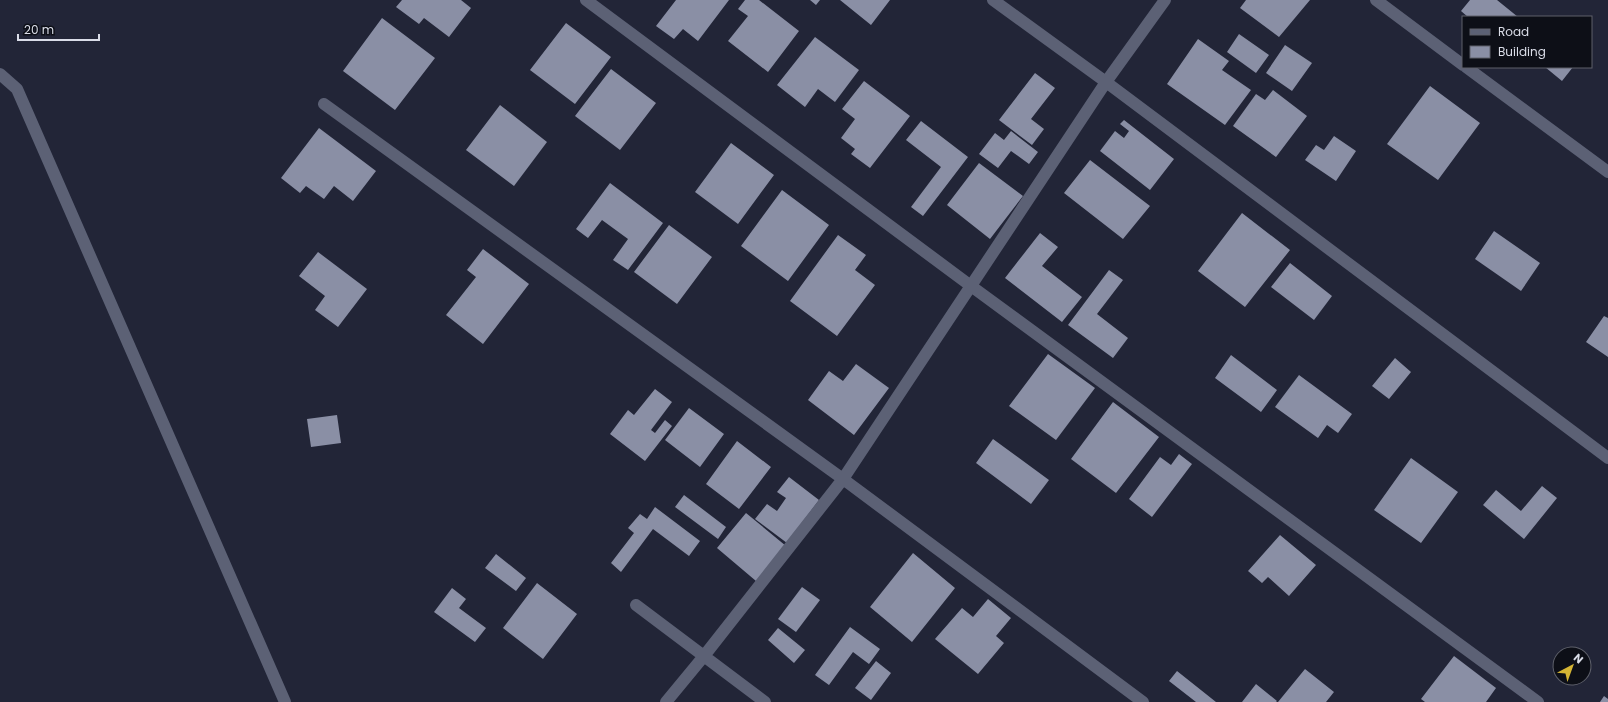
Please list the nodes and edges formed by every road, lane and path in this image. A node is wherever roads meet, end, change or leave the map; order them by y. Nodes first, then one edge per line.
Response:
1 (586, 0) edge
2 (994, 0) edge
3 (1165, 0) edge
4 (1376, 0) edge
5 (1462, 64) edge
6 (1467, 68) edge
7 (0, 74) edge
8 (1106, 82) junction
9 (324, 104) dead end
10 (1608, 172) edge
11 (971, 286) junction
12 (1608, 458) edge
13 (843, 478) junction
14 (636, 604) dead end
15 (704, 656) junction
16 (284, 702) edge
17 (666, 702) edge
18 (765, 702) edge
19 (1143, 702) edge
20 (1538, 702) edge

1 - 11 street
2 - 8 street
3 - 8 street
4 - 5 street
6 - 10 street
7 - 16 street
8 - 11 street
8 - 12 street
9 - 13 street
11 - 13 street
11 - 20 street
13 - 15 street
13 - 19 street
14 - 15 street
15 - 17 street
15 - 18 street

